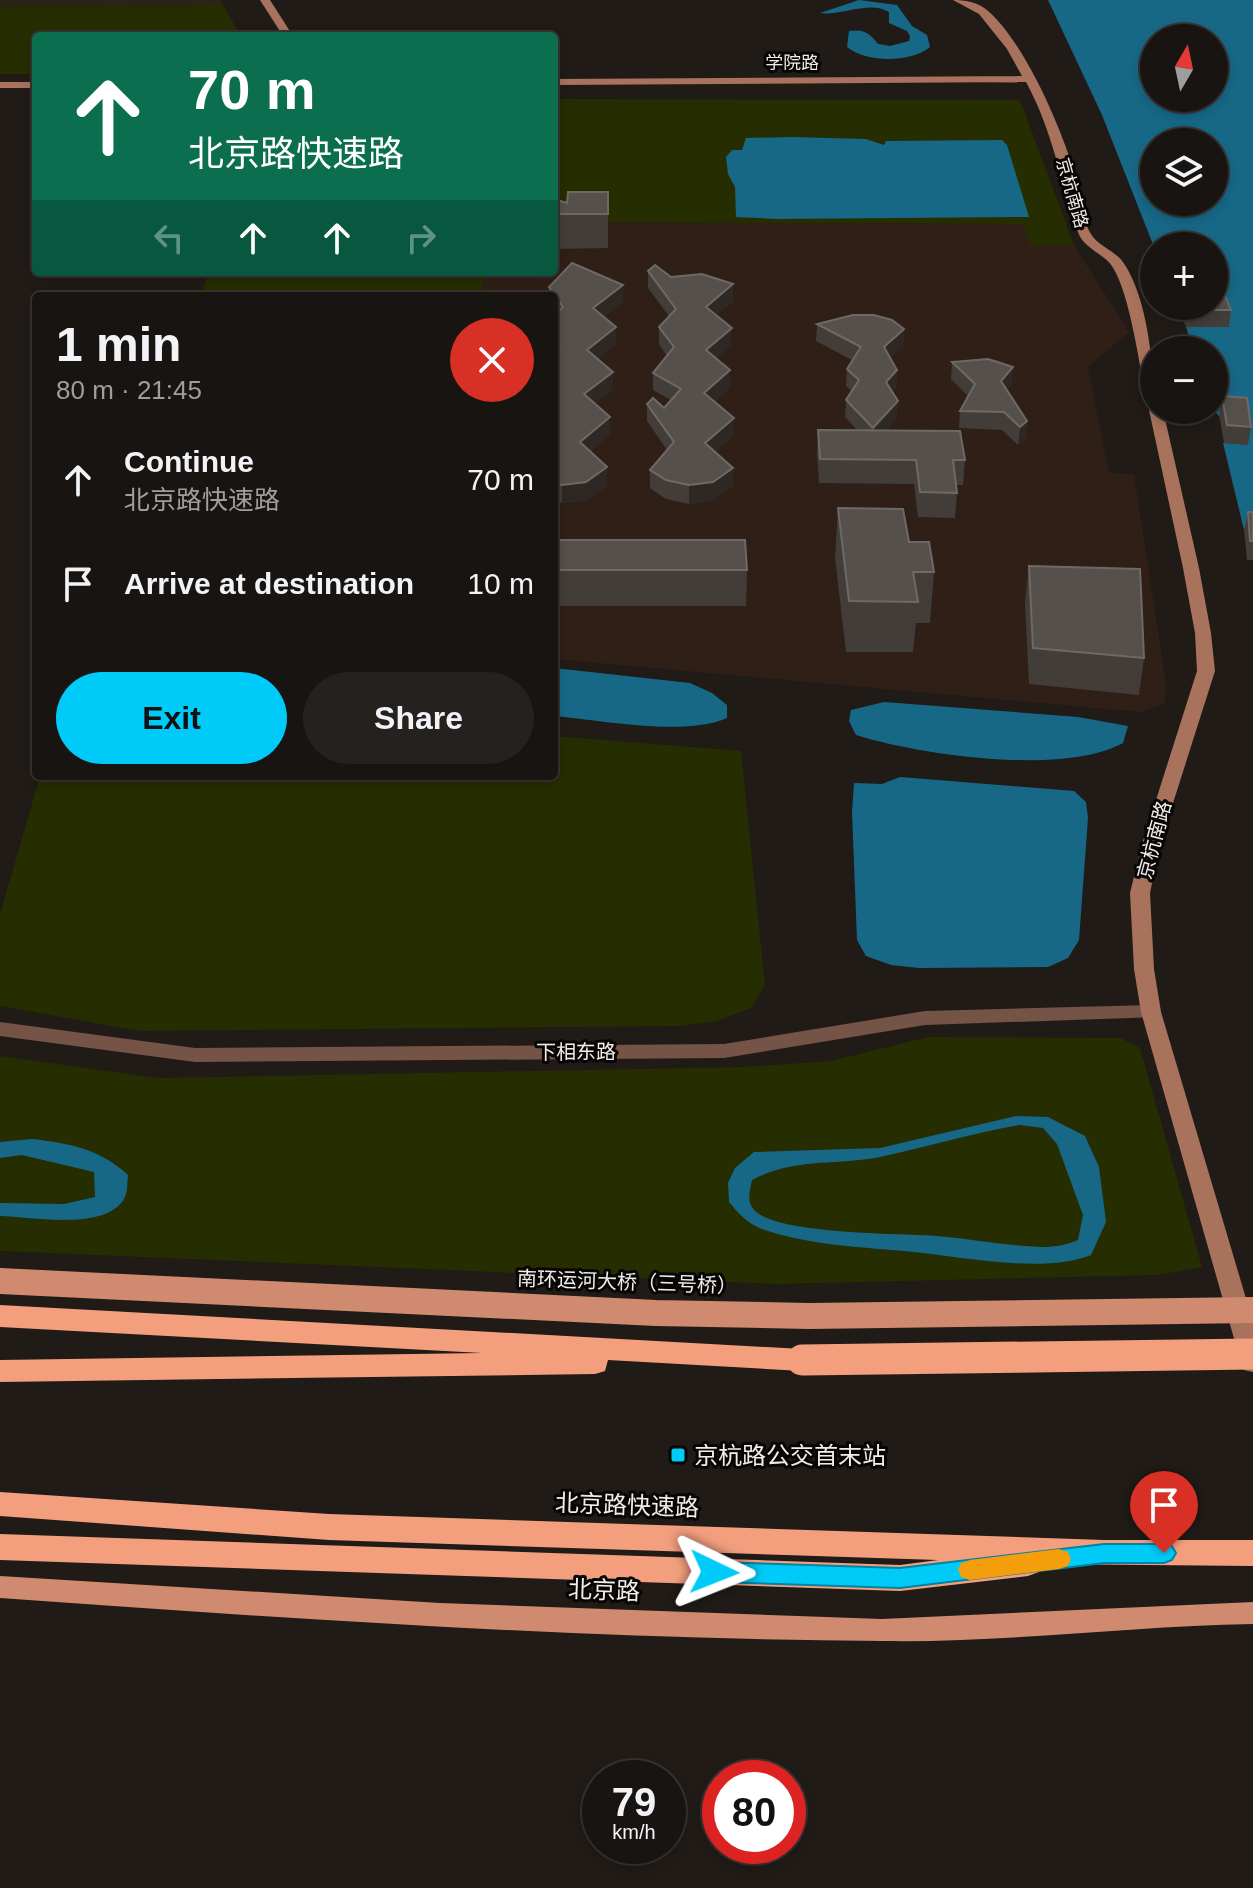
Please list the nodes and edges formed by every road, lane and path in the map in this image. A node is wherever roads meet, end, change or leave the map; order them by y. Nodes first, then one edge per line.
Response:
1 (265, 0) edge
2 (958, 0) edge
3 (285, 32) edge
4 (1030, 79) junction
5 (558, 82) edge
6 (0, 85) edge
7 (32, 85) edge
8 (1140, 338) edge
9 (1159, 424) edge
10 (1151, 1012) junction
11 (0, 1029) edge
12 (0, 1281) edge
13 (1253, 1310) edge
14 (0, 1316) edge
15 (1253, 1354) edge
16 (802, 1360) junction
17 (1253, 1363) edge
18 (0, 1371) edge
19 (0, 1504) edge
20 (0, 1547) edge
21 (1104, 1553) junction
22 (1253, 1553) edge
23 (0, 1587) edge
24 (1253, 1613) edge

1 - 3 street
2 - 4 street, 京杭南路
4 - 5 street, 学院路
4 - 8 street, 京杭南路
6 - 7 street
9 - 10 street, 京杭南路
10 - 11 street, 下相东路
10 - 17 street, 京杭南路
12 - 13 main road, 南环运河大桥（三号桥）, bridge
14 - 16 highway
15 - 16 highway, bridge
16 - 18 highway
19 - 21 highway, 北京路快速路
20 - 21 highway
21 - 22 highway, 北京路快速路
23 - 24 main road, 北京路

